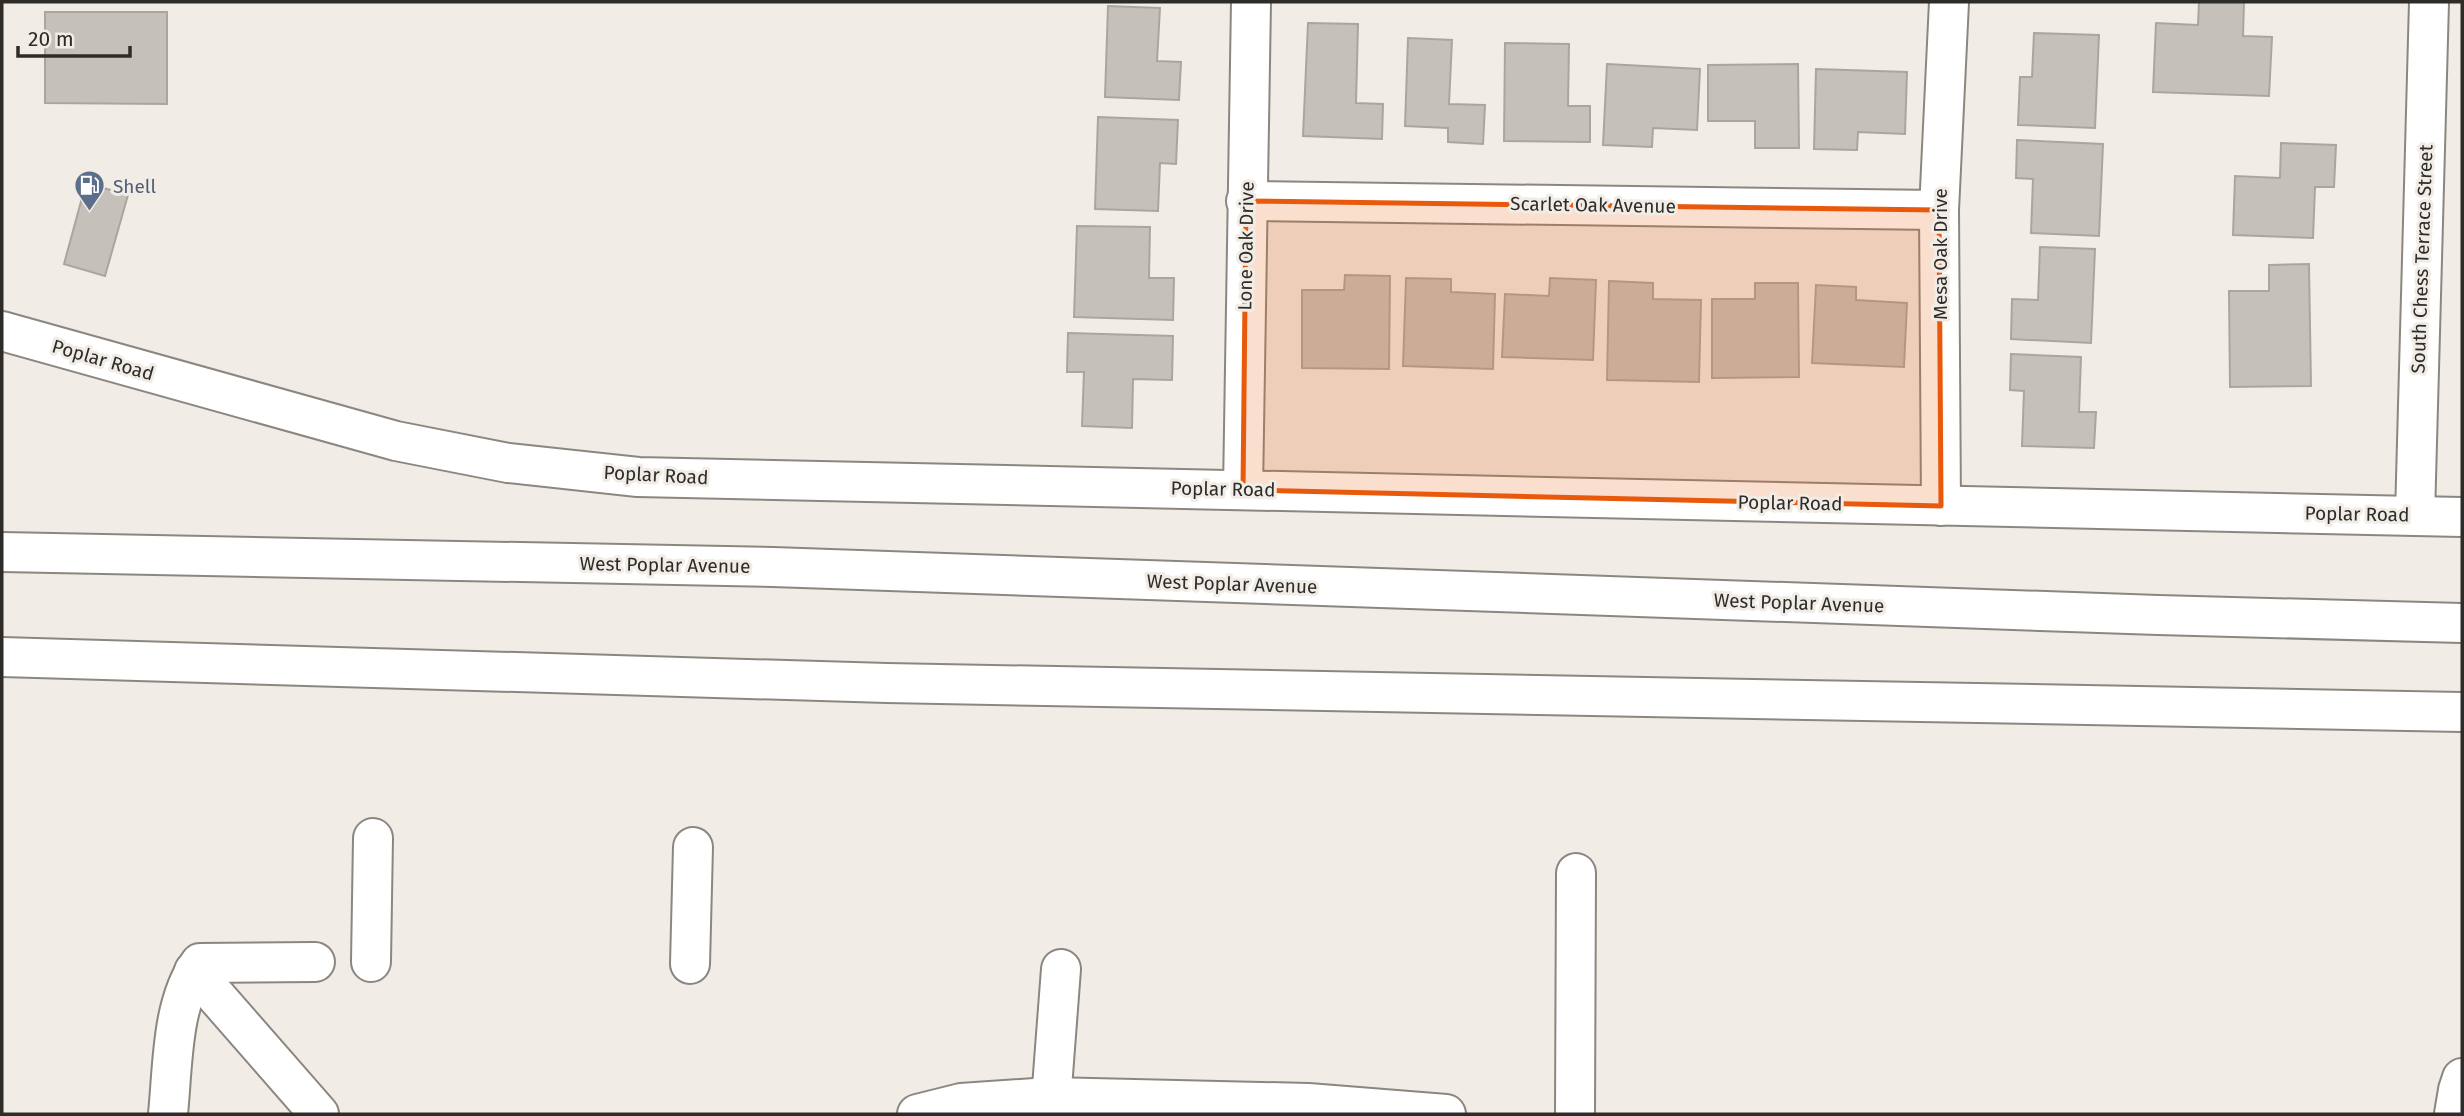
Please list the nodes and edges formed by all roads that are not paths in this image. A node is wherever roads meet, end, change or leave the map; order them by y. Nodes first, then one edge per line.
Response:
1 (1251, 2) edge
2 (1949, 2) edge
3 (2429, 2) edge
4 (1246, 201) junction
5 (1939, 210) junction
6 (2, 331) edge
7 (1243, 490) junction
8 (1941, 506) junction
9 (2415, 516) junction
10 (2462, 517) edge
11 (2, 552) edge
12 (2462, 623) edge
13 (2, 657) edge
14 (2462, 712) edge
15 (373, 838) dead end
16 (693, 847) dead end
17 (1576, 873) dead end
18 (315, 962) dead end
19 (371, 962) dead end
20 (690, 964) dead end
21 (1061, 969) dead end
22 (194, 971) junction
23 (2462, 1078) edge
24 (1050, 1105) edge
25 (168, 1114) edge
26 (319, 1114) edge
27 (916, 1114) edge
28 (1446, 1114) edge
29 (1575, 1114) edge
30 (2454, 1114) edge

1 - 4 street, Lone Oak Drive
2 - 5 street, Mesa Oak Drive
3 - 9 street, South Chess Terrace Street
4 - 5 street, Scarlet Oak Avenue
4 - 7 street, Lone Oak Drive
5 - 8 street, Mesa Oak Drive
6 - 7 street, Poplar Road
7 - 8 street, Poplar Road
8 - 9 street, Poplar Road
9 - 10 street, Poplar Road
11 - 12 street, West Poplar Avenue
13 - 14 street
15 - 19 street
16 - 20 street
17 - 29 street
18 - 22 street
21 - 24 street
22 - 25 street
22 - 26 street
23 - 30 street
24 - 27 street
24 - 28 street

